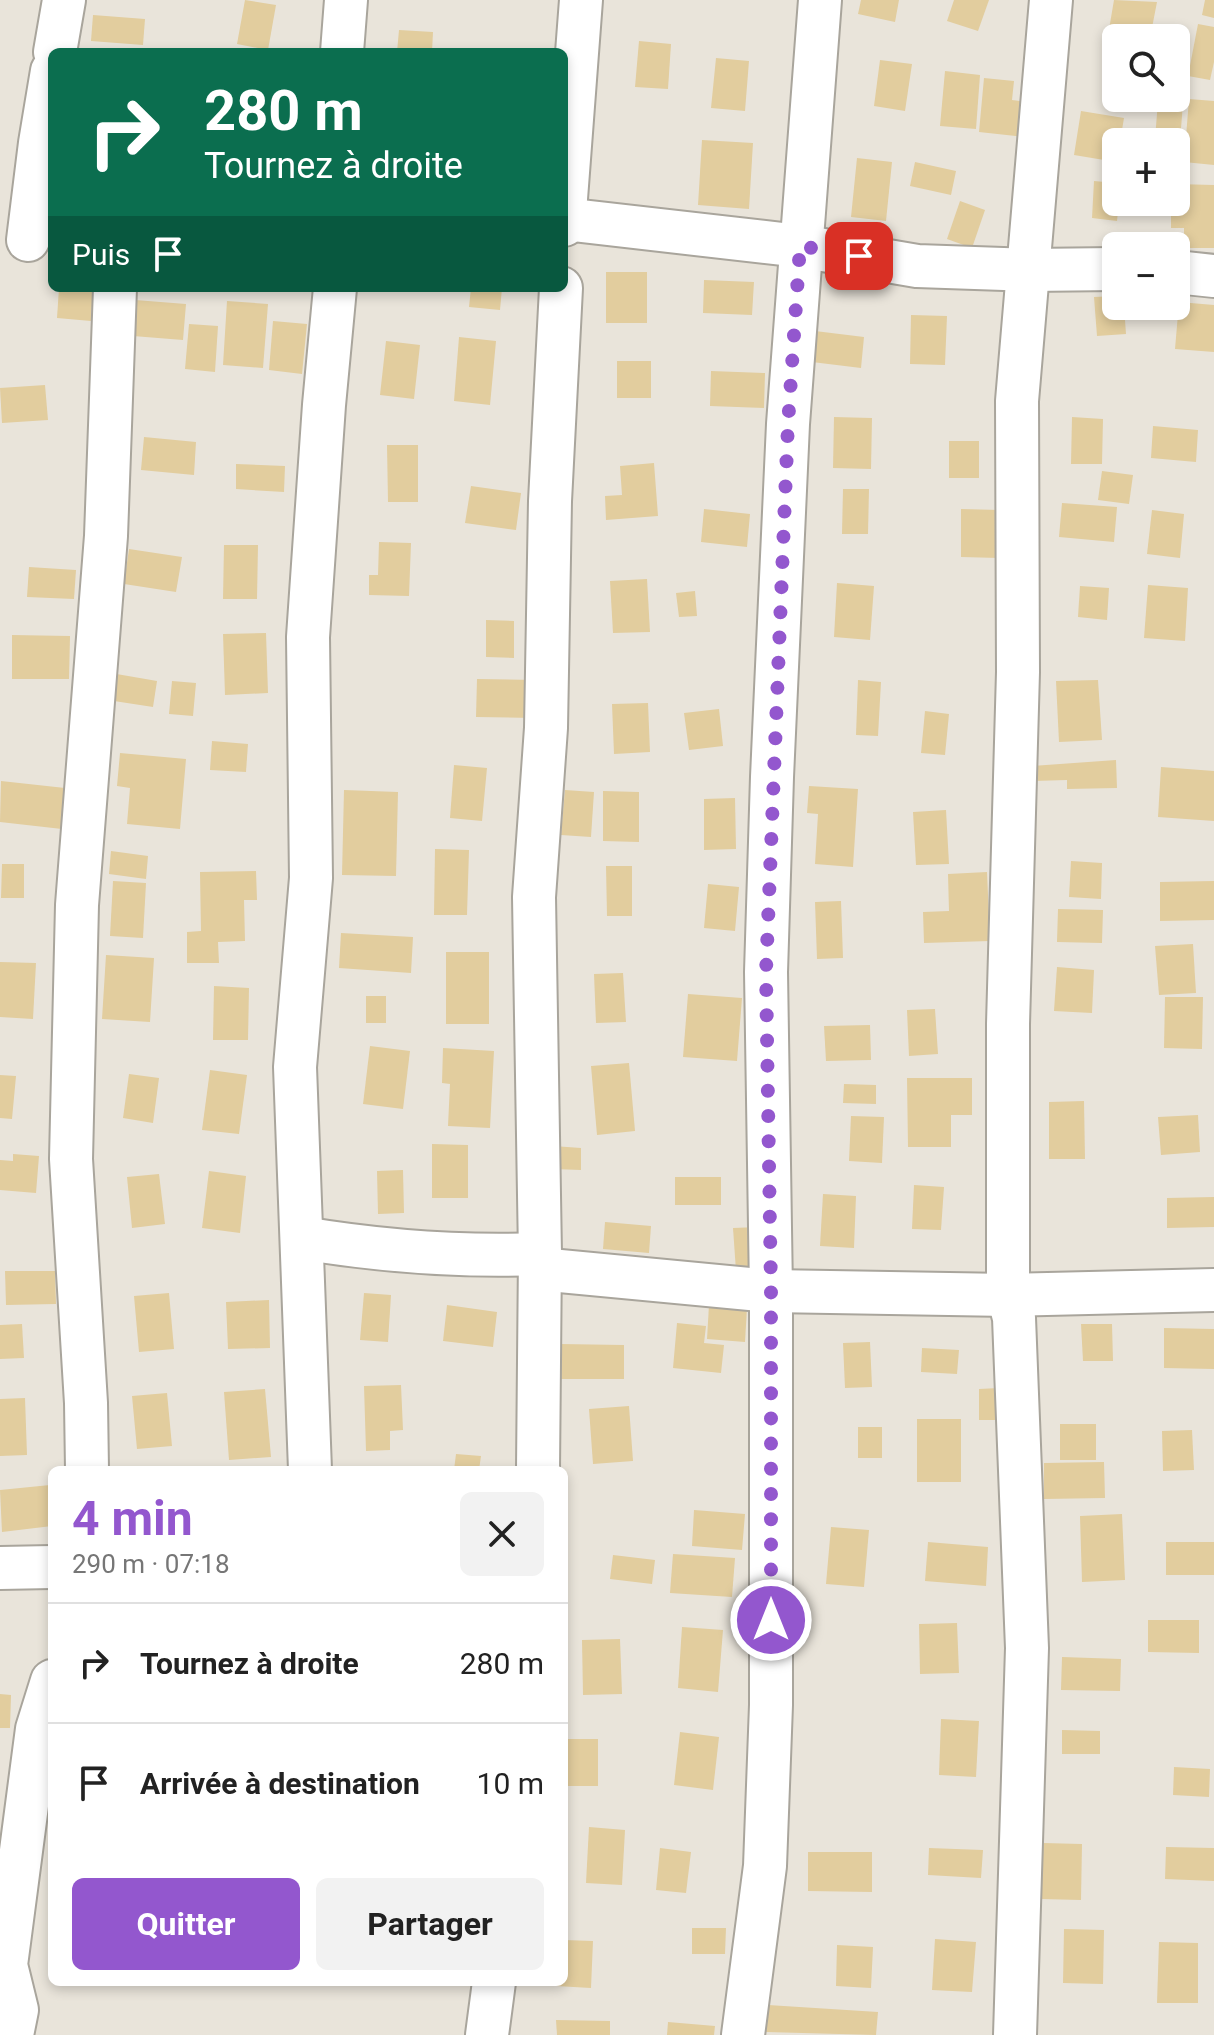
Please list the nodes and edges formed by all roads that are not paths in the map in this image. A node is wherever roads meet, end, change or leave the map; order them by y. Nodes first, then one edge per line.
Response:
1 (64, 0) edge
2 (346, 0) edge
3 (581, 0) edge
4 (820, 0) edge
5 (1051, 0) edge
6 (56, 48) edge
7 (342, 48) edge
8 (48, 95) edge
9 (568, 169) edge
10 (568, 221) edge
11 (27, 241) edge
12 (800, 246) junction
13 (1102, 269) edge
14 (1029, 270) junction
15 (1190, 273) edge
16 (1214, 276) edge
17 (115, 292) edge
18 (335, 292) edge
19 (561, 292) edge
20 (302, 1238) junction
21 (540, 1261) junction
22 (1214, 1290) edge
23 (771, 1291) junction
24 (1008, 1295) junction
25 (87, 1466) edge
26 (310, 1466) edge
27 (538, 1466) edge
28 (48, 1567) edge
29 (0, 1568) edge
30 (48, 1694) edge
31 (493, 1986) edge
32 (12, 2035) edge
33 (487, 2035) edge
34 (743, 2035) edge
35 (1015, 2035) edge

1 - 6 street
2 - 7 street
3 - 9 street
4 - 12 street
5 - 14 street
8 - 11 street
10 - 12 street
12 - 14 street
12 - 23 street
13 - 14 street
14 - 24 street
15 - 16 street
17 - 25 street
18 - 20 street
19 - 21 street
20 - 21 street
20 - 26 street
21 - 23 street
21 - 27 street
22 - 24 street
23 - 24 street
23 - 34 street
24 - 35 street
28 - 29 street
30 - 32 street
31 - 33 street

